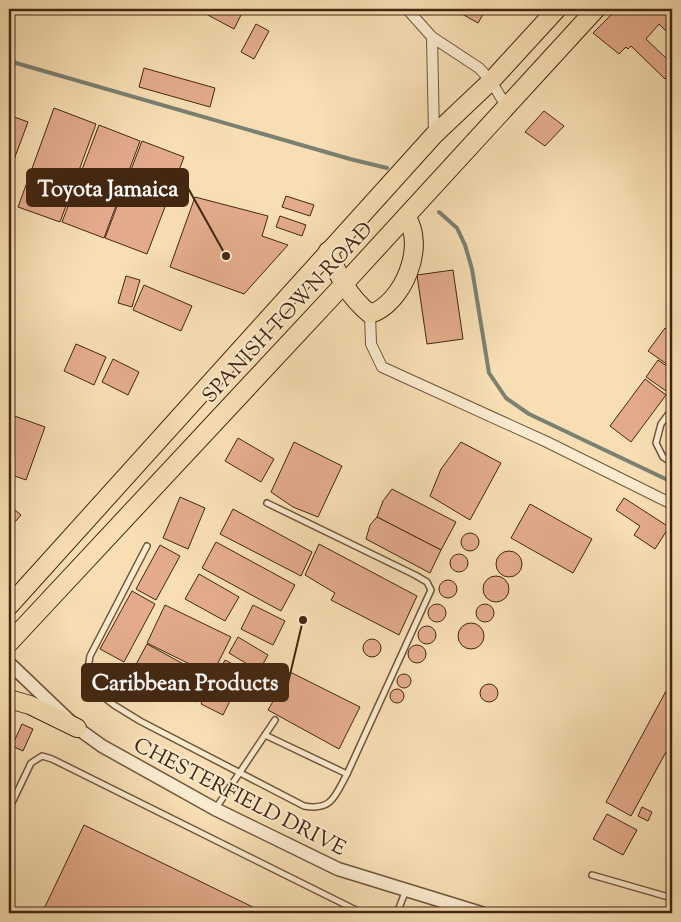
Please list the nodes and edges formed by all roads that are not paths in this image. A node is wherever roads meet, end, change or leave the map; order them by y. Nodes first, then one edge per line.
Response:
1 (407, 9) edge
2 (558, 9) edge
3 (596, 9) edge
4 (432, 37) junction
5 (491, 81) junction
6 (506, 106) junction
7 (434, 135) junction
8 (406, 217) junction
9 (328, 251) junction
10 (343, 285) junction
11 (370, 314) junction
12 (672, 409) edge
13 (672, 463) edge
14 (267, 502) dead end
15 (672, 504) edge
16 (147, 546) dead end
17 (9, 606) edge
18 (9, 644) edge
19 (9, 663) edge
20 (9, 698) edge
21 (275, 720) dead end
22 (77, 728) junction
23 (265, 735) junction
24 (240, 771) junction
25 (347, 774) junction
26 (9, 809) edge
27 (215, 809) junction
28 (592, 875) dead end
29 (406, 890) junction
30 (672, 898) edge
31 (362, 913) edge
32 (397, 913) edge
33 (481, 913) edge

1 - 4 street
2 - 5 highway, SPANISH TOWN ROAD
3 - 6 highway, SPANISH TOWN ROAD
4 - 5 street
4 - 7 street
5 - 6 street
5 - 7 highway, SPANISH TOWN ROAD
6 - 8 highway, SPANISH TOWN ROAD
7 - 9 highway, SPANISH TOWN ROAD
8 - 10 highway, SPANISH TOWN ROAD
8 - 11 highway
9 - 10 highway
9 - 17 highway, SPANISH TOWN ROAD
10 - 11 highway
10 - 18 highway, SPANISH TOWN ROAD
11 - 15 street
12 - 13 lane
14 - 25 lane
16 - 24 lane
19 - 22 street, CHESTERFIELD DRIVE
20 - 22 highway
21 - 23 lane
22 - 27 street, CHESTERFIELD DRIVE
23 - 24 lane
23 - 25 lane
24 - 25 lane
24 - 27 lane
26 - 31 lane
27 - 29 street, CHESTERFIELD DRIVE
28 - 30 lane
29 - 32 lane
29 - 33 street, CHESTERFIELD DRIVE

